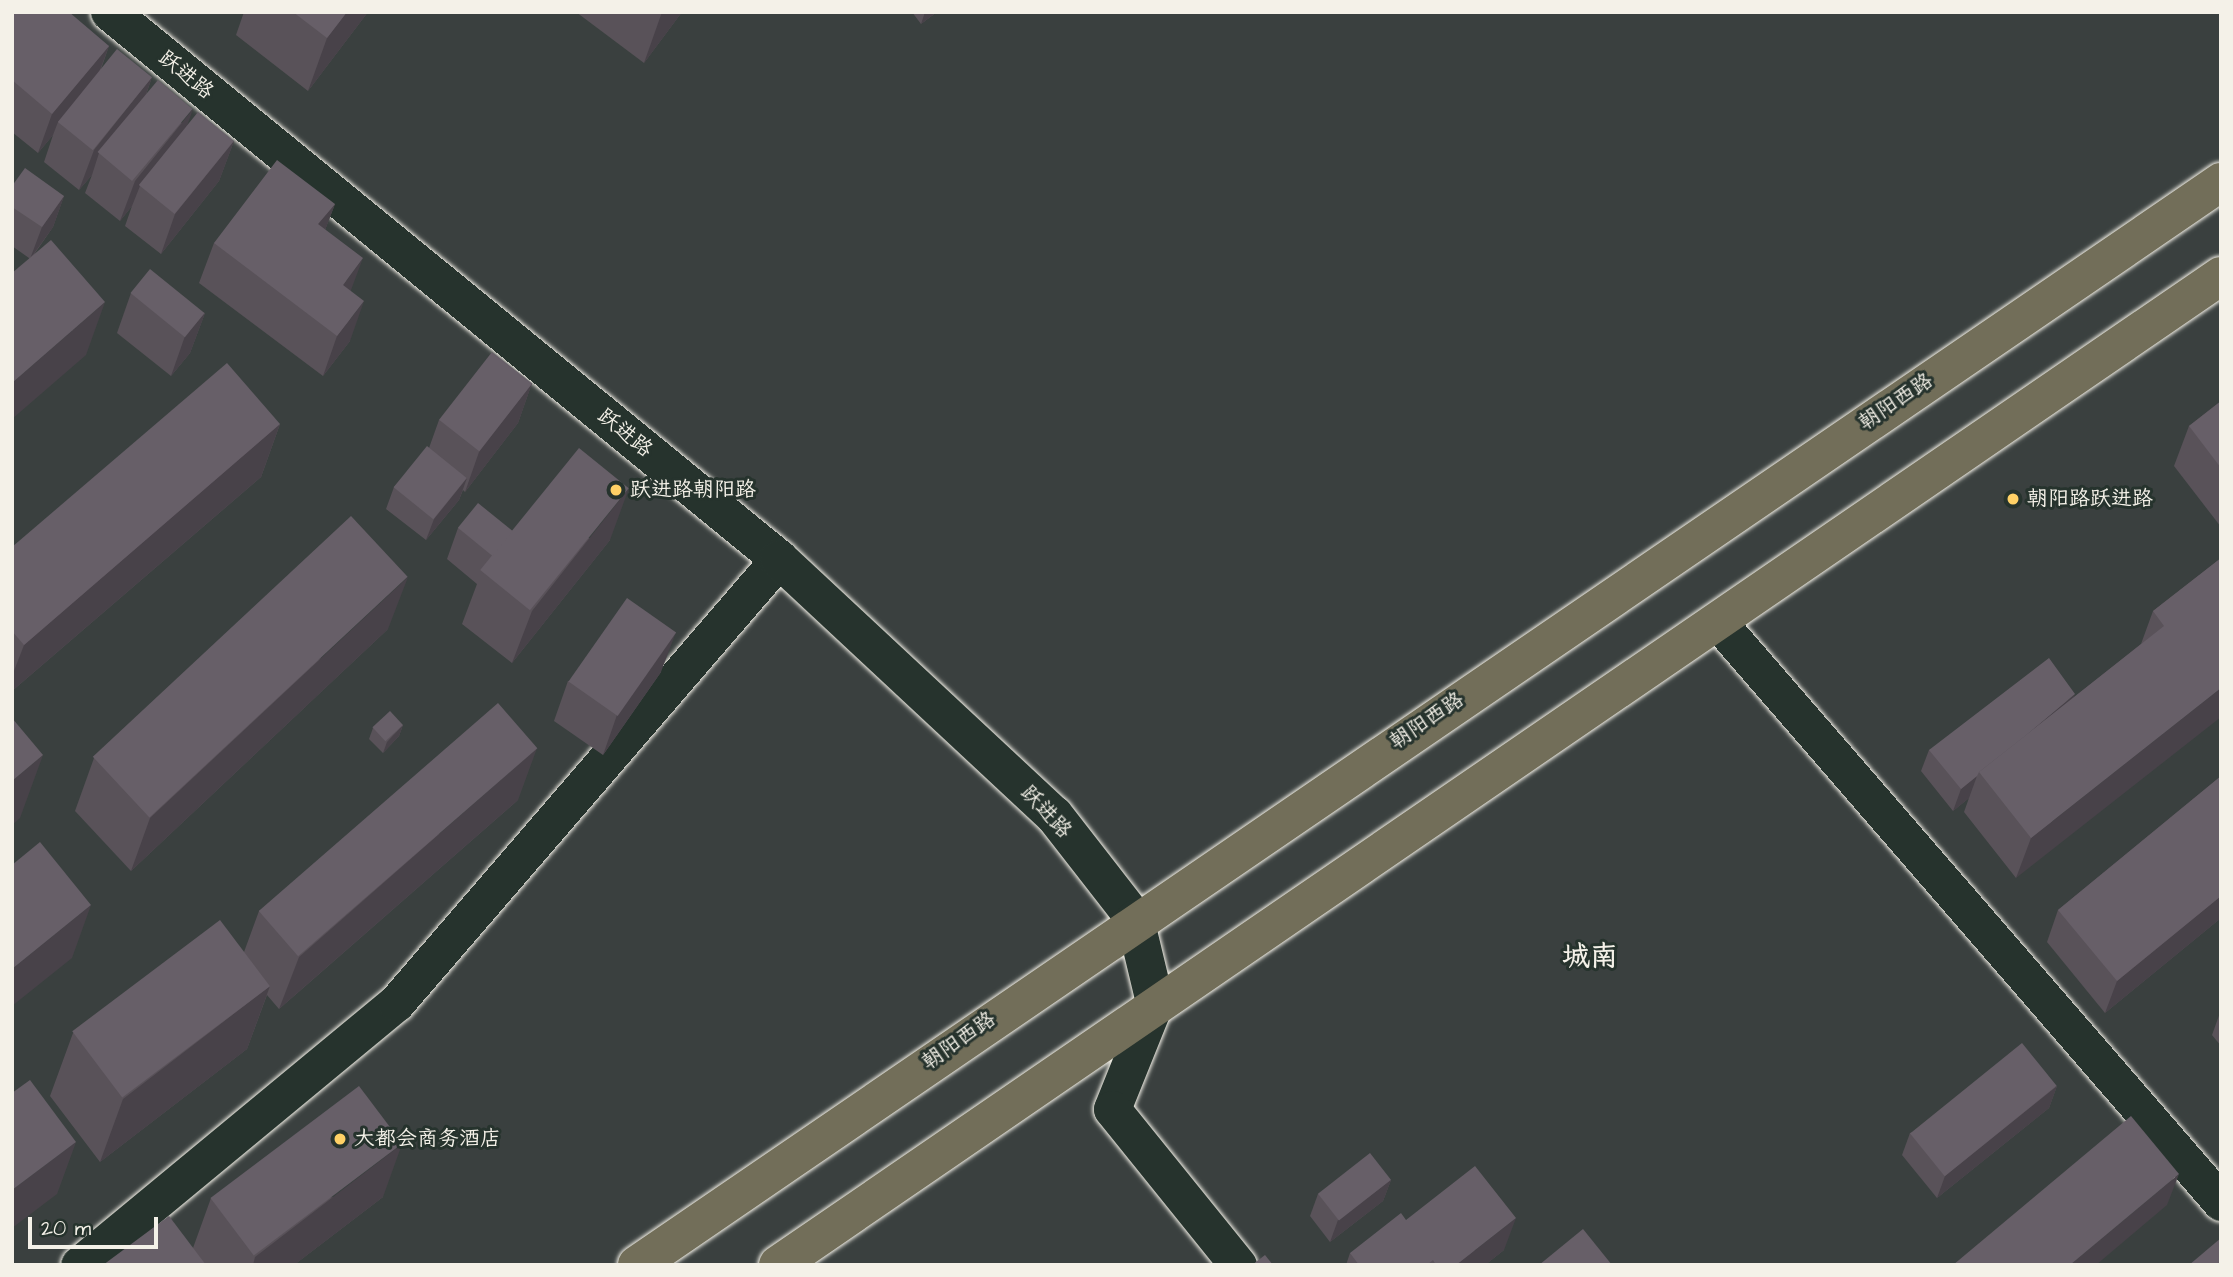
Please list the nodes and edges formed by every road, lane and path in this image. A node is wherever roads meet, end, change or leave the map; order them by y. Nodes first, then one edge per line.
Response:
1 (110, 12) edge
2 (2221, 182) edge
3 (2221, 276) edge
4 (779, 559) junction
5 (1718, 622) junction
6 (1135, 919) junction
7 (1155, 1002) junction
8 (2221, 1202) edge
9 (79, 1265) edge
10 (637, 1265) edge
11 (778, 1265) edge
12 (1238, 1265) edge

1 - 4 street, 跃进路
2 - 6 main road, 朝阳西路
3 - 5 main road
4 - 6 street, 跃进路
4 - 9 street
5 - 7 main road
5 - 8 street
6 - 7 street, 跃进路
6 - 10 main road, 朝阳西路
7 - 11 main road
7 - 12 street

